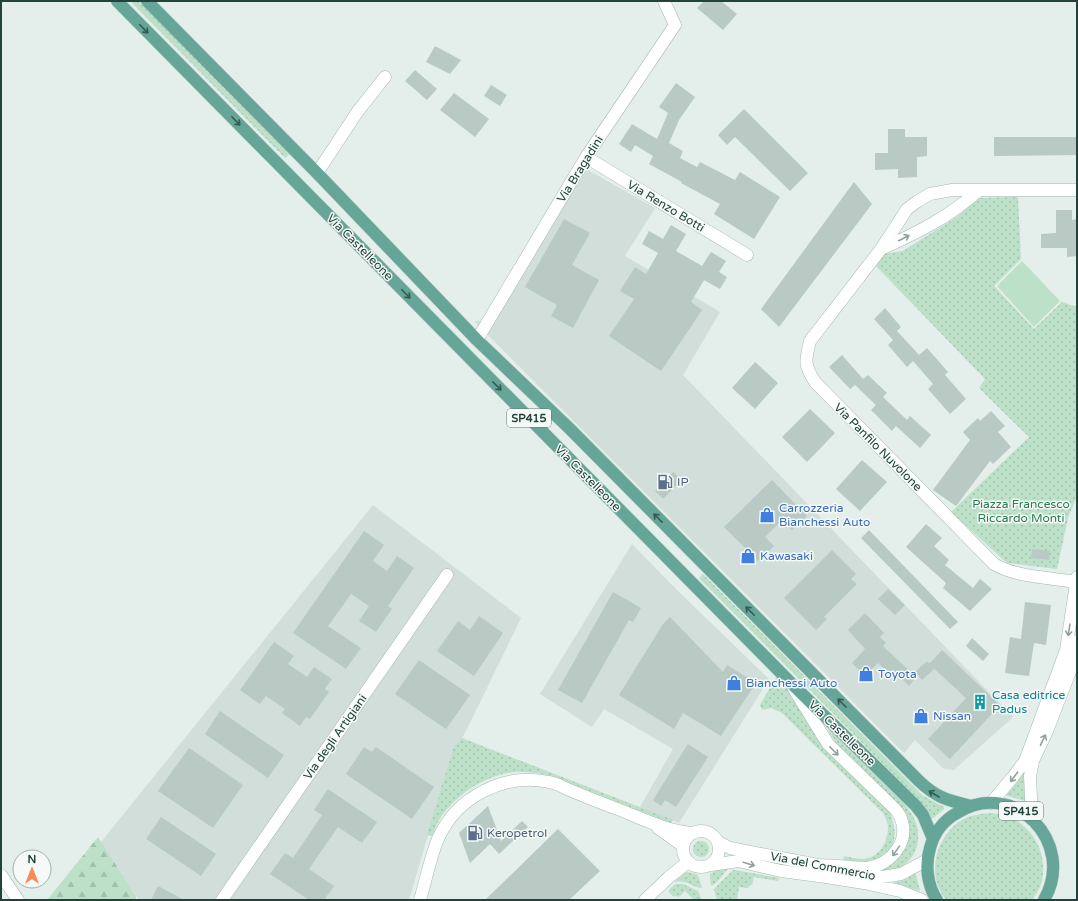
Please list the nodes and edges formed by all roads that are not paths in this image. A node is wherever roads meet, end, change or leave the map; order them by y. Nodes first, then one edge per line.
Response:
1 (117, 1) edge
2 (147, 1) edge
3 (664, 1) edge
4 (385, 77) dead end
5 (586, 157) junction
6 (318, 173) junction
7 (952, 190) junction
8 (979, 190) junction
9 (1077, 190) edge
10 (954, 211) junction
11 (881, 249) junction
12 (747, 255) dead end
13 (477, 340) junction
14 (447, 575) dead end
15 (1077, 580) edge
16 (1077, 641) edge
17 (790, 683) junction
18 (991, 803) junction
19 (971, 806) junction
20 (1032, 818) junction
21 (651, 822) junction
22 (692, 833) junction
23 (933, 839) junction
24 (718, 842) junction
25 (685, 855) junction
26 (927, 860) junction
27 (711, 865) junction
28 (814, 865) junction
29 (1, 875) edge
30 (1050, 886) junction
31 (18, 900) edge
32 (222, 900) edge
33 (420, 900) edge
34 (645, 900) edge
35 (922, 900) edge
36 (937, 900) edge
37 (1044, 900) edge
38 (1053, 900) edge

1 -> 17 main road, Via Castelleone / SP415
2 - 6 main road, Via Castelleone / SP415
3 - 5 street, Via Bragadini
4 - 6 street
5 - 12 street, Via Renzo Botti
5 - 13 street, Via Bragadini
6 - 13 main road, Via Castelleone / SP415
7 - 8 street, Via Panfilo Nuvolone
7 - 10 street
7 - 11 street, Via Panfilo Nuvolone
8 - 9 street, Via Panfilo Nuvolone
8 - 10 street, Via Panfilo Nuvolone
11 -> 10 street, Via Panfilo Nuvolone
11 - 15 street, Via Panfilo Nuvolone
19 -> 13 main road, Via Castelleone / SP415
14 - 32 street, Via degli Artigiani
15 -> 18 street
20 -> 16 street
17 - 23 main road, Via Castelleone / SP415
17 -> 28 street
18 - 19 main road, SP415
18 - 20 main road, SP415
19 - 23 main road, SP415
20 - 30 main road, SP415
21 - 22 street
21 - 25 street
21 - 33 street
22 - 24 street
22 - 25 street
23 - 26 main road, SP415
24 - 27 street
24 - 28 street, Via del Commercio
25 - 27 street
25 - 34 street
26 - 28 street, Via del Commercio
26 - 36 main road, SP415
27 -> 35 street
29 - 31 street
30 - 37 main road, SP415
30 - 38 main road, SP415

